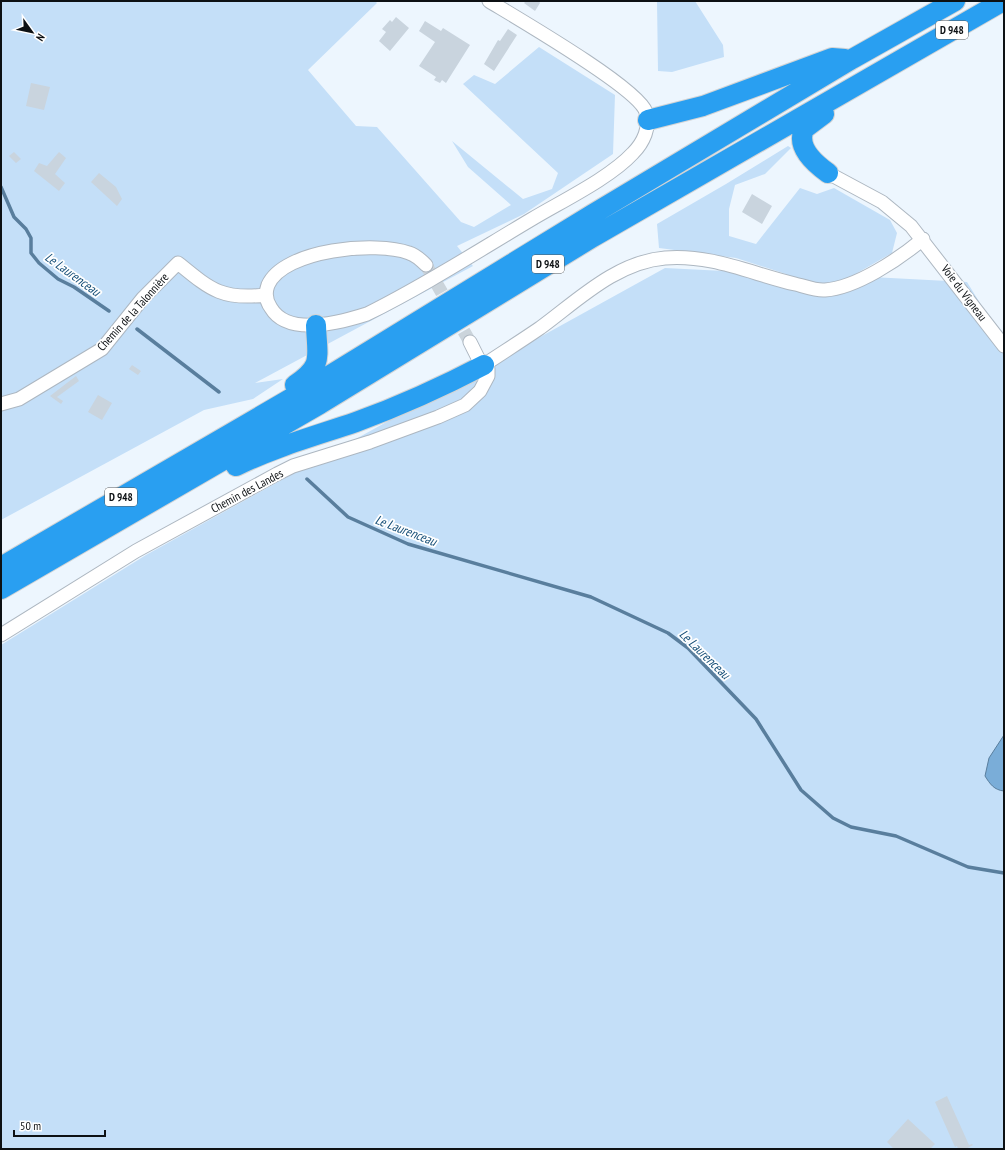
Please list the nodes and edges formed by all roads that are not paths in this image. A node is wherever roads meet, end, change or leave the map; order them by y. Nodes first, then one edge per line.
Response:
1 (490, 1) edge
2 (955, 1) edge
3 (1003, 1) edge
4 (901, 58) junction
5 (852, 60) junction
6 (648, 120) junction
7 (828, 173) joint
8 (923, 239) junction
9 (426, 265) tunnel mouth
10 (266, 295) junction
11 (316, 325) junction
12 (470, 342) tunnel mouth
13 (1004, 346) edge
14 (484, 365) junction
15 (1, 404) edge
16 (241, 428) junction
17 (198, 475) junction
18 (1, 567) edge
19 (1, 588) edge
20 (1, 635) edge

1 - 6 street
2 - 5 highway, D 948
3 - 4 highway, D 948
4 - 7 highway
4 - 17 highway, D 948
5 - 6 highway
5 - 16 highway, D 948
6 - 11 street
7 - 8 street, Voie du Vigneau
8 - 13 street, Voie du Vigneau
8 - 14 street
9 - 10 street
10 - 11 street
10 - 15 street, Chemin de la Talonnière
11 - 16 highway
12 - 14 street
14 - 17 highway
14 - 20 street, Chemin des Landes
16 - 18 highway, D 948
17 - 19 highway, D 948

